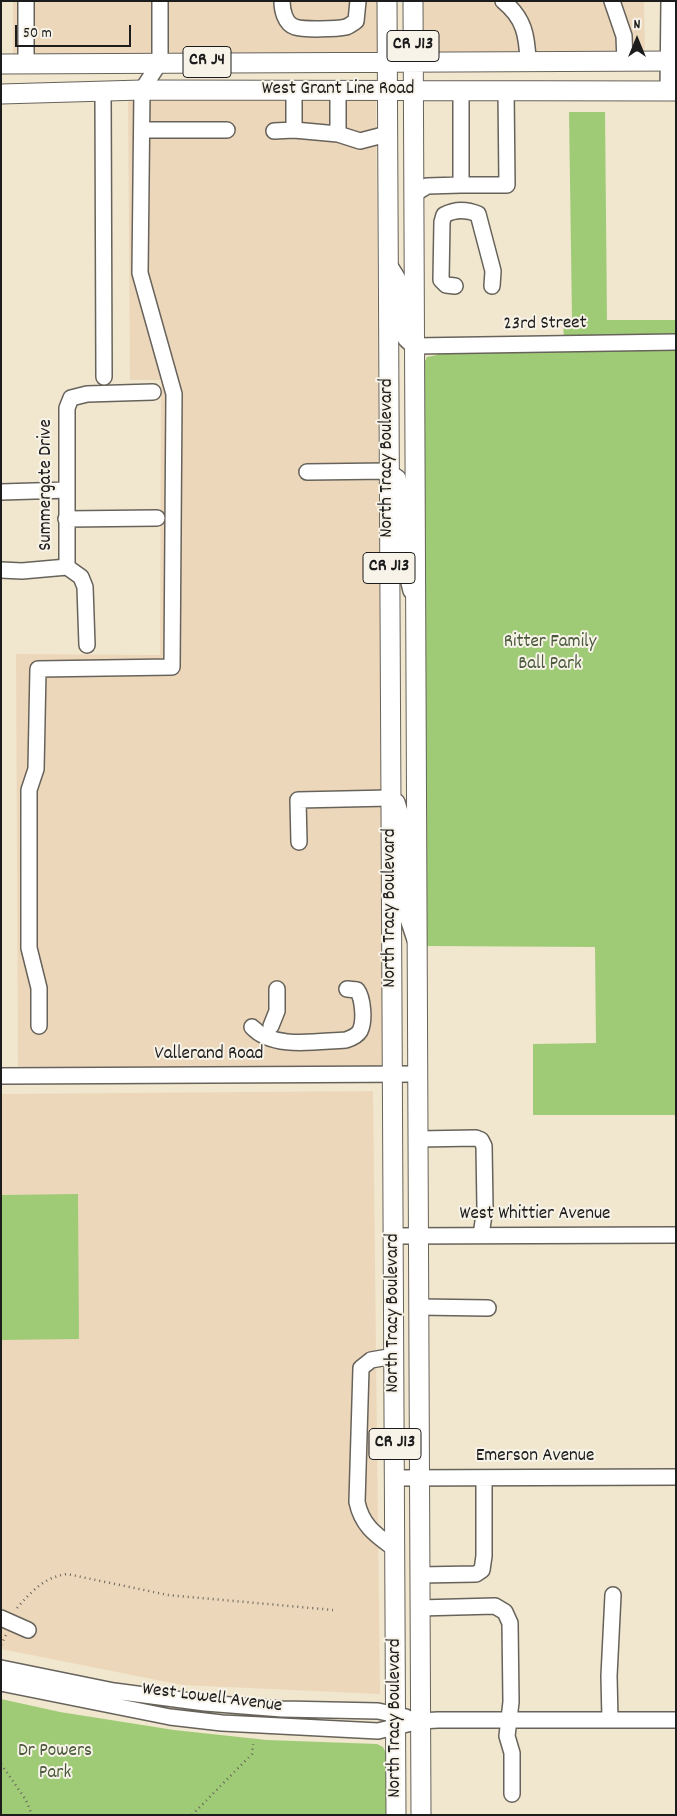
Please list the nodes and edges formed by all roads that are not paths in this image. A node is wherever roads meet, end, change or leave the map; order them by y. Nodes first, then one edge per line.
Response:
1 (26, 1) edge
2 (160, 1) edge
3 (282, 1) edge
4 (358, 1) edge
5 (387, 1) edge
6 (413, 1) edge
7 (503, 1) edge
8 (612, 1) edge
9 (669, 1) edge
10 (413, 61) junction
11 (528, 61) junction
12 (625, 61) junction
13 (672, 61) edge
14 (160, 62) junction
15 (387, 62) junction
16 (26, 63) junction
17 (1, 64) edge
18 (142, 90) junction
19 (294, 90) junction
20 (338, 90) junction
21 (386, 90) junction
22 (413, 90) junction
23 (461, 90) junction
24 (506, 90) junction
25 (103, 91) junction
26 (672, 91) edge
27 (1, 94) edge
28 (142, 130) junction
29 (227, 130) dead end
30 (274, 130) dead end
31 (294, 130) junction
32 (338, 134) junction
33 (387, 134) junction
34 (461, 185) junction
35 (414, 194) junction
36 (388, 263) junction
37 (454, 286) dead end
38 (492, 286) dead end
39 (676, 342) edge
40 (415, 346) junction
41 (104, 377) dead end
42 (153, 392) dead end
43 (388, 471) junction
44 (307, 472) dead end
45 (67, 490) junction
46 (1, 492) edge
47 (157, 518) dead end
48 (66, 519) junction
49 (67, 567) junction
50 (1, 570) edge
51 (415, 604) junction
52 (87, 645) dead end
53 (390, 798) junction
54 (299, 842) dead end
55 (417, 946) junction
56 (277, 989) dead end
57 (347, 989) dead end
58 (39, 1026) dead end
59 (271, 1026) dead end
60 (252, 1027) dead end
61 (392, 1074) junction
62 (418, 1074) junction
63 (1, 1076) edge
64 (418, 1139) junction
65 (676, 1235) edge
66 (394, 1236) junction
67 (418, 1236) junction
68 (481, 1236) junction
69 (418, 1307) junction
70 (488, 1308) dead end
71 (394, 1356) junction
72 (676, 1477) edge
73 (395, 1478) junction
74 (419, 1478) junction
75 (484, 1478) junction
76 (395, 1549) junction
77 (419, 1575) junction
78 (613, 1595) dead end
79 (419, 1608) junction
80 (1, 1618) edge
81 (28, 1630) dead end
82 (1, 1668) edge
83 (1, 1684) edge
84 (509, 1720) junction
85 (610, 1720) junction
86 (676, 1720) edge
87 (396, 1721) junction
88 (420, 1721) junction
89 (512, 1794) dead end
90 (396, 1815) edge
91 (421, 1815) edge

1 - 16 street
2 - 14 street
3 - 4 street
5 - 15 main road, North Tracy Boulevard / CR J13
6 - 10 main road, North Tracy Boulevard / CR J13
7 - 11 street
8 - 12 street
9 - 13 street
10 - 11 main road, West Grant Line Road / CR J4
10 - 15 main road, West Grant Line Road / CR J4
10 - 22 main road, North Tracy Boulevard / CR J13
11 - 12 main road, West Grant Line Road / CR J4
12 - 13 main road, West Grant Line Road / CR J4
13 - 26 street
14 - 15 main road, West Grant Line Road / CR J4
14 - 16 main road, West Grant Line Road / CR J4
14 - 18 street
15 - 21 main road, North Tracy Boulevard / CR J13
16 - 17 main road, West Grant Line Road / CR J4
18 - 19 main road, West Grant Line Road / CR J4
18 - 25 main road, West Grant Line Road / CR J4
18 - 28 street
19 - 20 main road, West Grant Line Road / CR J4
19 - 31 street
20 - 21 main road, West Grant Line Road / CR J4
20 - 32 street
21 - 22 main road, West Grant Line Road / CR J4
21 - 33 main road, North Tracy Boulevard / CR J13
22 - 23 main road, West Grant Line Road / CR J4
22 - 35 main road, North Tracy Boulevard / CR J13
23 - 24 main road, West Grant Line Road / CR J4
23 - 34 street
24 - 26 main road, West Grant Line Road / CR J4
24 - 34 street
25 - 27 main road, West Grant Line Road / CR J4
25 - 41 street
28 - 29 street
28 - 58 street
30 - 31 street
31 - 32 street
32 - 33 street
33 - 36 main road, North Tracy Boulevard / CR J13
34 - 35 street
35 - 40 main road, North Tracy Boulevard / CR J13
36 - 40 street
36 - 43 main road, North Tracy Boulevard / CR J13
37 - 38 street
39 - 40 street, 23rd Street
40 - 51 main road, North Tracy Boulevard / CR J13
42 - 45 street, Summergate Drive
43 - 44 street
43 - 51 street
43 - 53 main road, North Tracy Boulevard / CR J13
45 - 46 street
45 - 48 street, Summergate Drive
47 - 48 street
48 - 49 street, Summergate Drive
49 - 50 street, Summergate Drive
49 - 52 street
51 - 55 main road, North Tracy Boulevard / CR J13
53 - 54 street
53 - 55 street
53 - 61 main road, North Tracy Boulevard / CR J13
55 - 62 main road, North Tracy Boulevard / CR J13
56 - 59 street
57 - 60 street
61 - 62 street, Vallerand Road
61 - 63 street, Vallerand Road
61 - 66 main road, North Tracy Boulevard / CR J13
62 - 64 main road, North Tracy Boulevard / CR J13
64 - 67 main road, North Tracy Boulevard / CR J13
64 - 68 street
65 - 68 street, West Whittier Avenue
66 - 67 street, West Whittier Avenue
66 - 71 main road, North Tracy Boulevard / CR J13
67 - 68 street, West Whittier Avenue
67 - 69 main road, North Tracy Boulevard / CR J13
69 - 70 street
69 - 74 main road, North Tracy Boulevard / CR J13
71 - 73 main road, North Tracy Boulevard / CR J13
71 - 76 street
72 - 75 street, Emerson Avenue
73 - 74 street, Emerson Avenue
73 - 76 main road, North Tracy Boulevard / CR J13
74 - 75 street, Emerson Avenue
74 - 77 main road, North Tracy Boulevard / CR J13
75 - 77 street
76 - 87 main road, North Tracy Boulevard / CR J13
77 - 79 main road, North Tracy Boulevard / CR J13
78 - 85 street
79 - 84 street
79 - 88 main road, North Tracy Boulevard / CR J13
80 - 81 street
82 - 87 street, West Lowell Avenue
83 - 87 street, West Lowell Avenue
84 - 85 street, West Lowell Avenue
84 - 88 street, West Lowell Avenue
84 - 89 street
85 - 86 street, West Lowell Avenue
87 - 88 street, West Lowell Avenue
87 - 90 main road, North Tracy Boulevard / CR J13
88 - 91 main road, North Tracy Boulevard / CR J13

